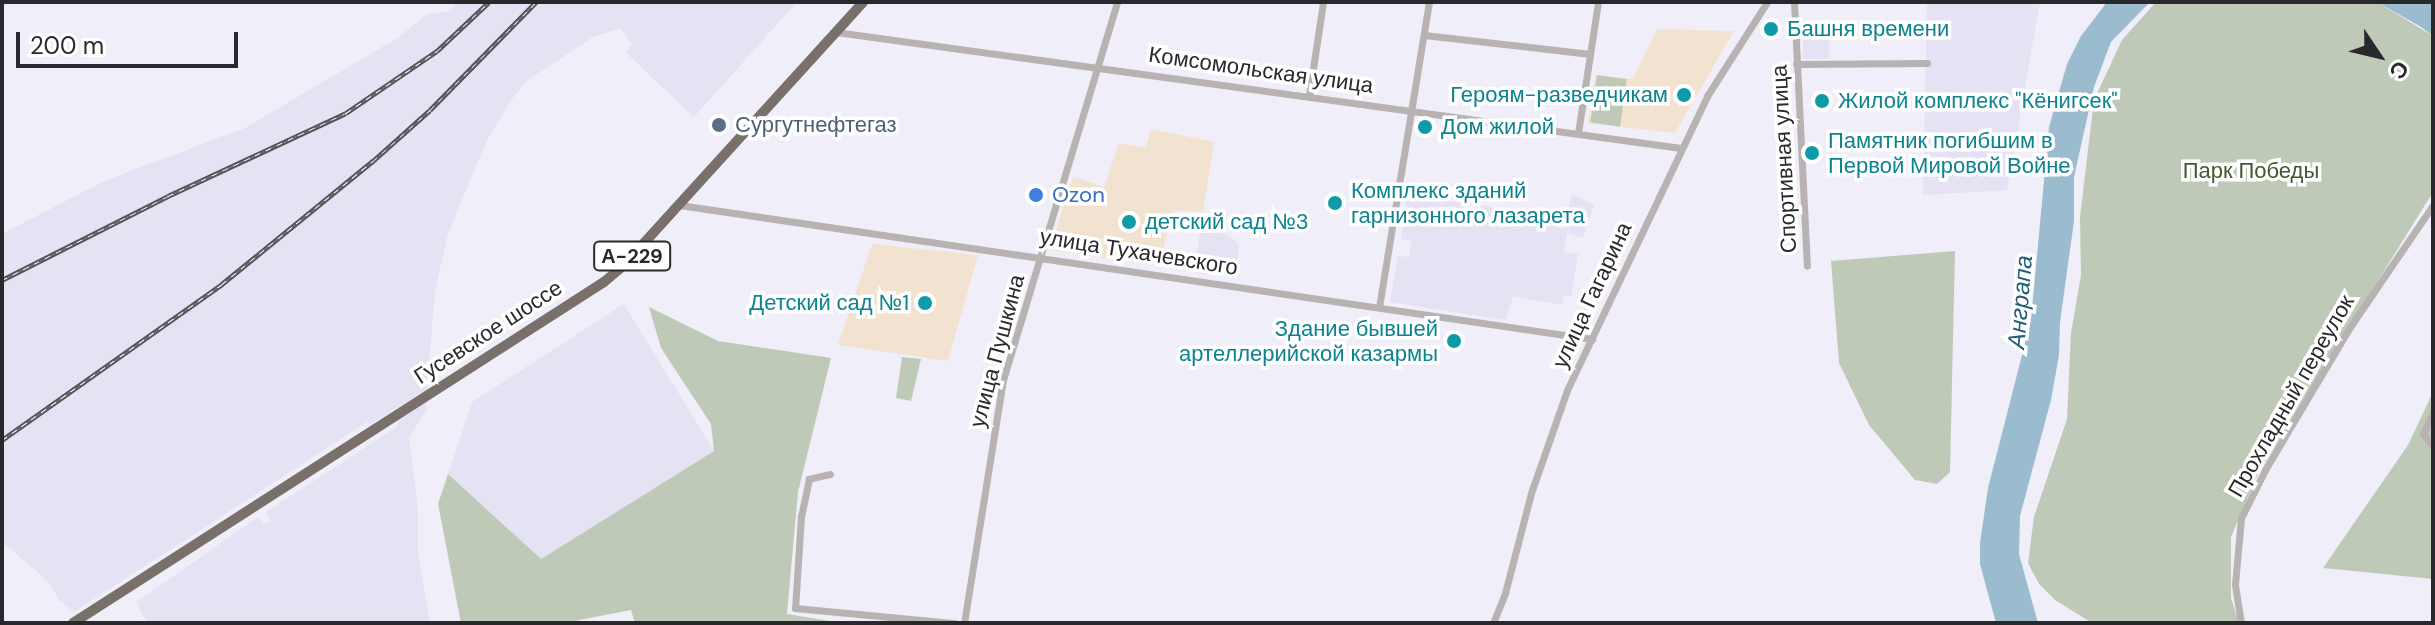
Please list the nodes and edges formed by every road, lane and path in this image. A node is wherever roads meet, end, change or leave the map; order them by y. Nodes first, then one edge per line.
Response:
1 (863, 2) edge
2 (1117, 2) edge
3 (1323, 2) edge
4 (1429, 2) edge
5 (1598, 2) edge
6 (1767, 2) edge
7 (1794, 2) edge
8 (836, 32) junction
9 (1424, 35) junction
10 (1590, 54) junction
11 (1927, 63) dead end
12 (1796, 64) junction
13 (1100, 67) junction
14 (1309, 95) junction
15 (1410, 108) junction
16 (1578, 133) junction
17 (1681, 148) junction
18 (679, 205) junction
19 (2433, 205) edge
20 (1041, 256) junction
21 (1807, 266) dead end
22 (1379, 307) junction
23 (1592, 339) junction
24 (2433, 412) edge
25 (2433, 446) edge
26 (830, 474) dead end
27 (73, 623) edge
28 (955, 623) edge
29 (964, 623) edge
30 (1493, 623) edge
31 (2241, 623) edge

1 - 8 highway, Гусевское шоссе / А-229
2 - 13 street, улица Пушкина
3 - 14 street
4 - 9 street
5 - 10 street
6 - 17 street, улица Гагарина
7 - 12 street, Спортивная улица
8 - 13 street, Комсомольская улица
8 - 18 highway, Гусевское шоссе / А-229
9 - 10 street
9 - 15 street
10 - 16 street
11 - 12 street
12 - 21 street, Спортивная улица
13 - 14 street, Комсомольская улица
13 - 20 street, улица Пушкина
14 - 15 street, Комсомольская улица
15 - 16 street, Комсомольская улица
15 - 22 street
16 - 17 street, Комсомольская улица
17 - 23 street, улица Гагарина
18 - 20 street, улица Тухачевского
18 - 27 highway, Гусевское шоссе / А-229
19 - 31 street, Прохладный переулок
20 - 22 street, улица Тухачевского
20 - 29 street, улица Пушкина
22 - 23 street, улица Тухачевского
23 - 30 street, улица Гагарина
24 - 25 street
26 - 28 street

